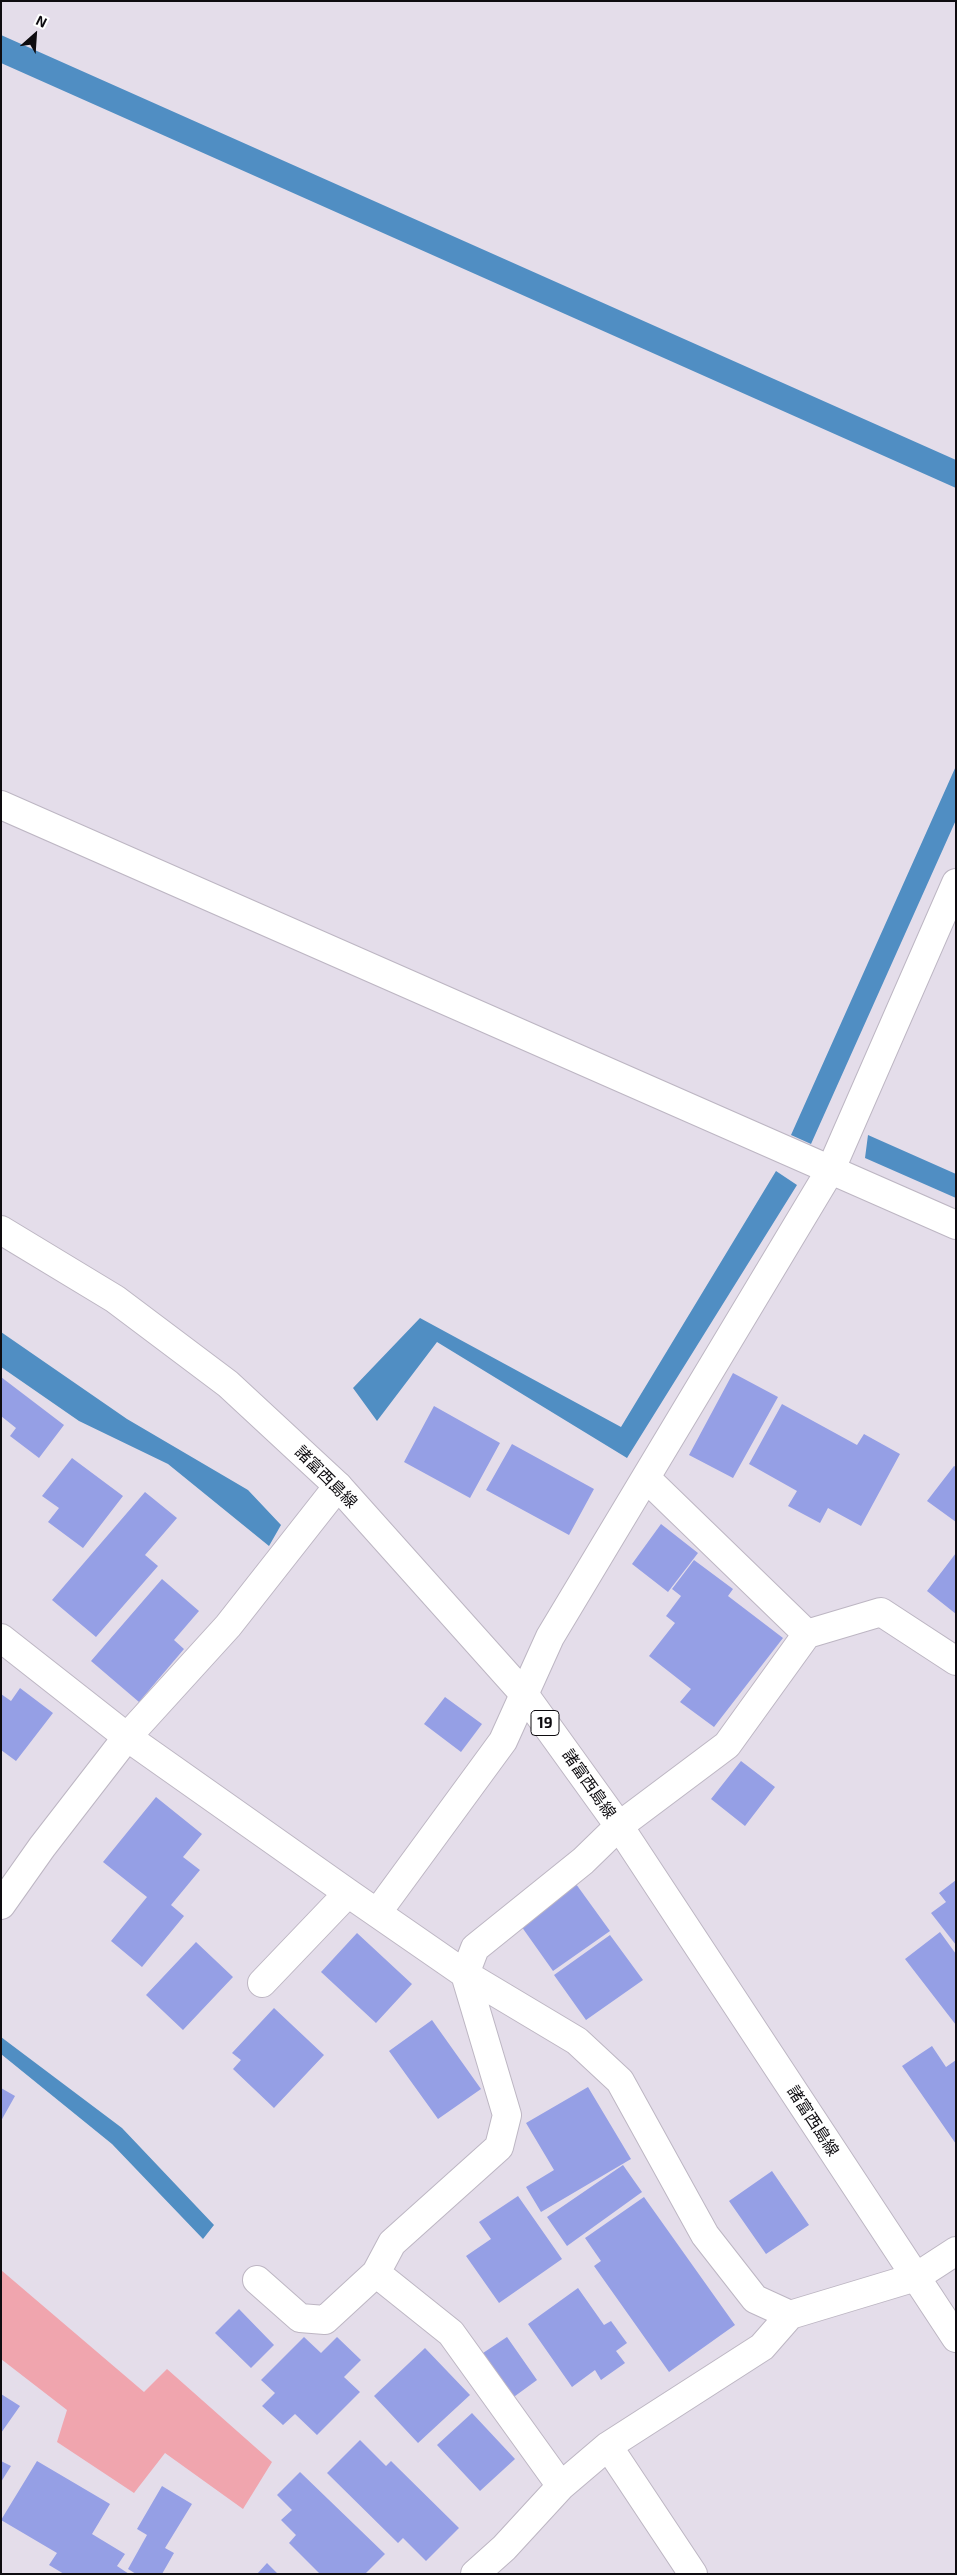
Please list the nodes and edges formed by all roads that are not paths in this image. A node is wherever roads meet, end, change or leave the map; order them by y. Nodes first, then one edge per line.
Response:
1 (1, 805) edge
2 (956, 884) edge
3 (831, 1169) junction
4 (956, 1225) edge
5 (1, 1230) edge
6 (646, 1478) junction
7 (338, 1486) junction
8 (807, 1634) junction
9 (1, 1638) edge
10 (956, 1662) edge
11 (524, 1694) junction
12 (127, 1737) junction
13 (618, 1826) junction
14 (348, 1893) junction
15 (1, 1905) edge
16 (377, 1913) junction
17 (465, 1974) junction
18 (262, 1983) dead end
19 (956, 2251) edge
20 (376, 2273) junction
21 (916, 2277) junction
22 (257, 2280) dead end
23 (790, 2316) junction
24 (956, 2338) edge
25 (608, 2446) junction
26 (561, 2486) junction
27 (475, 2574) edge
28 (693, 2574) edge

1 - 3 street
2 - 3 street
3 - 4 street
3 - 6 street
5 - 7 street, 諸富西島線 / 19
6 - 8 street
6 - 11 street
7 - 11 street, 諸富西島線 / 19
7 - 12 street
8 - 10 street
8 - 13 street
9 - 12 street
11 - 13 street, 諸富西島線 / 19
11 - 16 street
12 - 14 street
12 - 15 street
13 - 17 street
13 - 21 street, 諸富西島線 / 19
14 - 16 street
14 - 18 street
16 - 17 street
17 - 20 street
17 - 23 street
19 - 21 street
20 - 22 street
20 - 26 street
21 - 23 street
21 - 24 street, 諸富西島線 / 19
23 - 25 street
25 - 26 street
25 - 28 street
26 - 27 street

